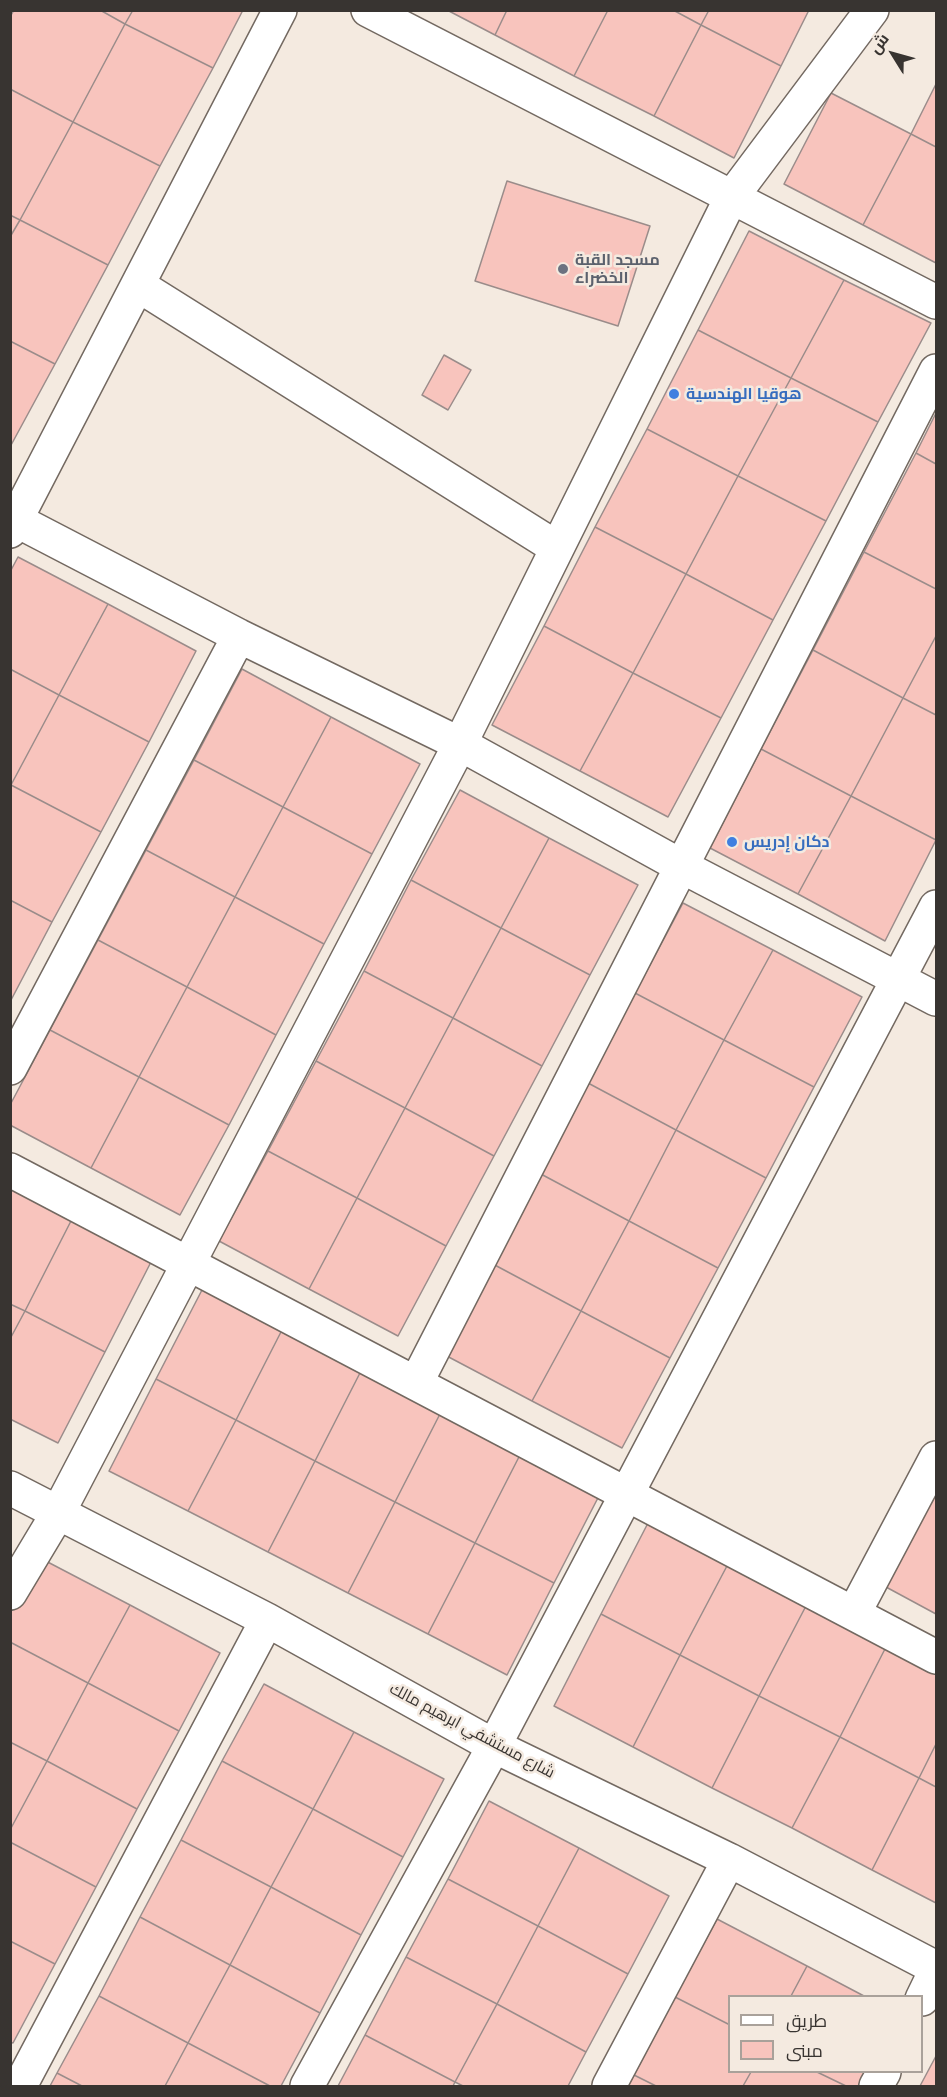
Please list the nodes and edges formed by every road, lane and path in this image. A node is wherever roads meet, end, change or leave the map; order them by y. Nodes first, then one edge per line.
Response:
1 (280, 10) edge
2 (368, 10) edge
3 (873, 10) edge
4 (731, 198) junction
5 (138, 285) junction
6 (936, 302) edge
7 (936, 371) edge
8 (12, 523) edge
9 (557, 548) junction
10 (239, 636) junction
11 (460, 744) junction
12 (681, 866) junction
13 (936, 907) edge
14 (898, 979) junction
15 (936, 999) edge
16 (10, 1068) edge
17 (10, 1170) edge
18 (189, 1263) junction
19 (416, 1383) junction
20 (936, 1458) edge
21 (10, 1488) edge
22 (627, 1494) junction
23 (58, 1513) junction
24 (10, 1593) edge
25 (854, 1614) junction
26 (267, 1620) junction
27 (936, 1657) edge
28 (494, 1746) junction
29 (729, 1860) junction
30 (936, 1969) edge
31 (923, 1995) edge
32 (20, 2086) edge
33 (307, 2086) edge
34 (609, 2086) edge

1 - 5 street
2 - 4 street
3 - 4 street
4 - 6 street
4 - 9 street
5 - 8 street
5 - 9 street
7 - 12 street
8 - 10 street
9 - 11 street
10 - 11 street
10 - 16 street
11 - 12 street
11 - 18 street
12 - 14 street
12 - 19 street
13 - 14 street
14 - 15 street
14 - 22 street
17 - 18 street
18 - 19 street
18 - 23 street
19 - 22 street
20 - 25 street
21 - 23 street, شارع مستشفي ابرهيم مالك
22 - 25 street
22 - 28 street
23 - 24 street
23 - 26 street, شارع مستشفي ابرهيم مالك
25 - 27 street
26 - 28 street, شارع مستشفي ابرهيم مالك
26 - 32 street
28 - 29 street, شارع مستشفي ابرهيم مالك
28 - 33 street
29 - 30 street, شارع مستشفي ابرهيم مالك
29 - 34 street
30 - 31 street

